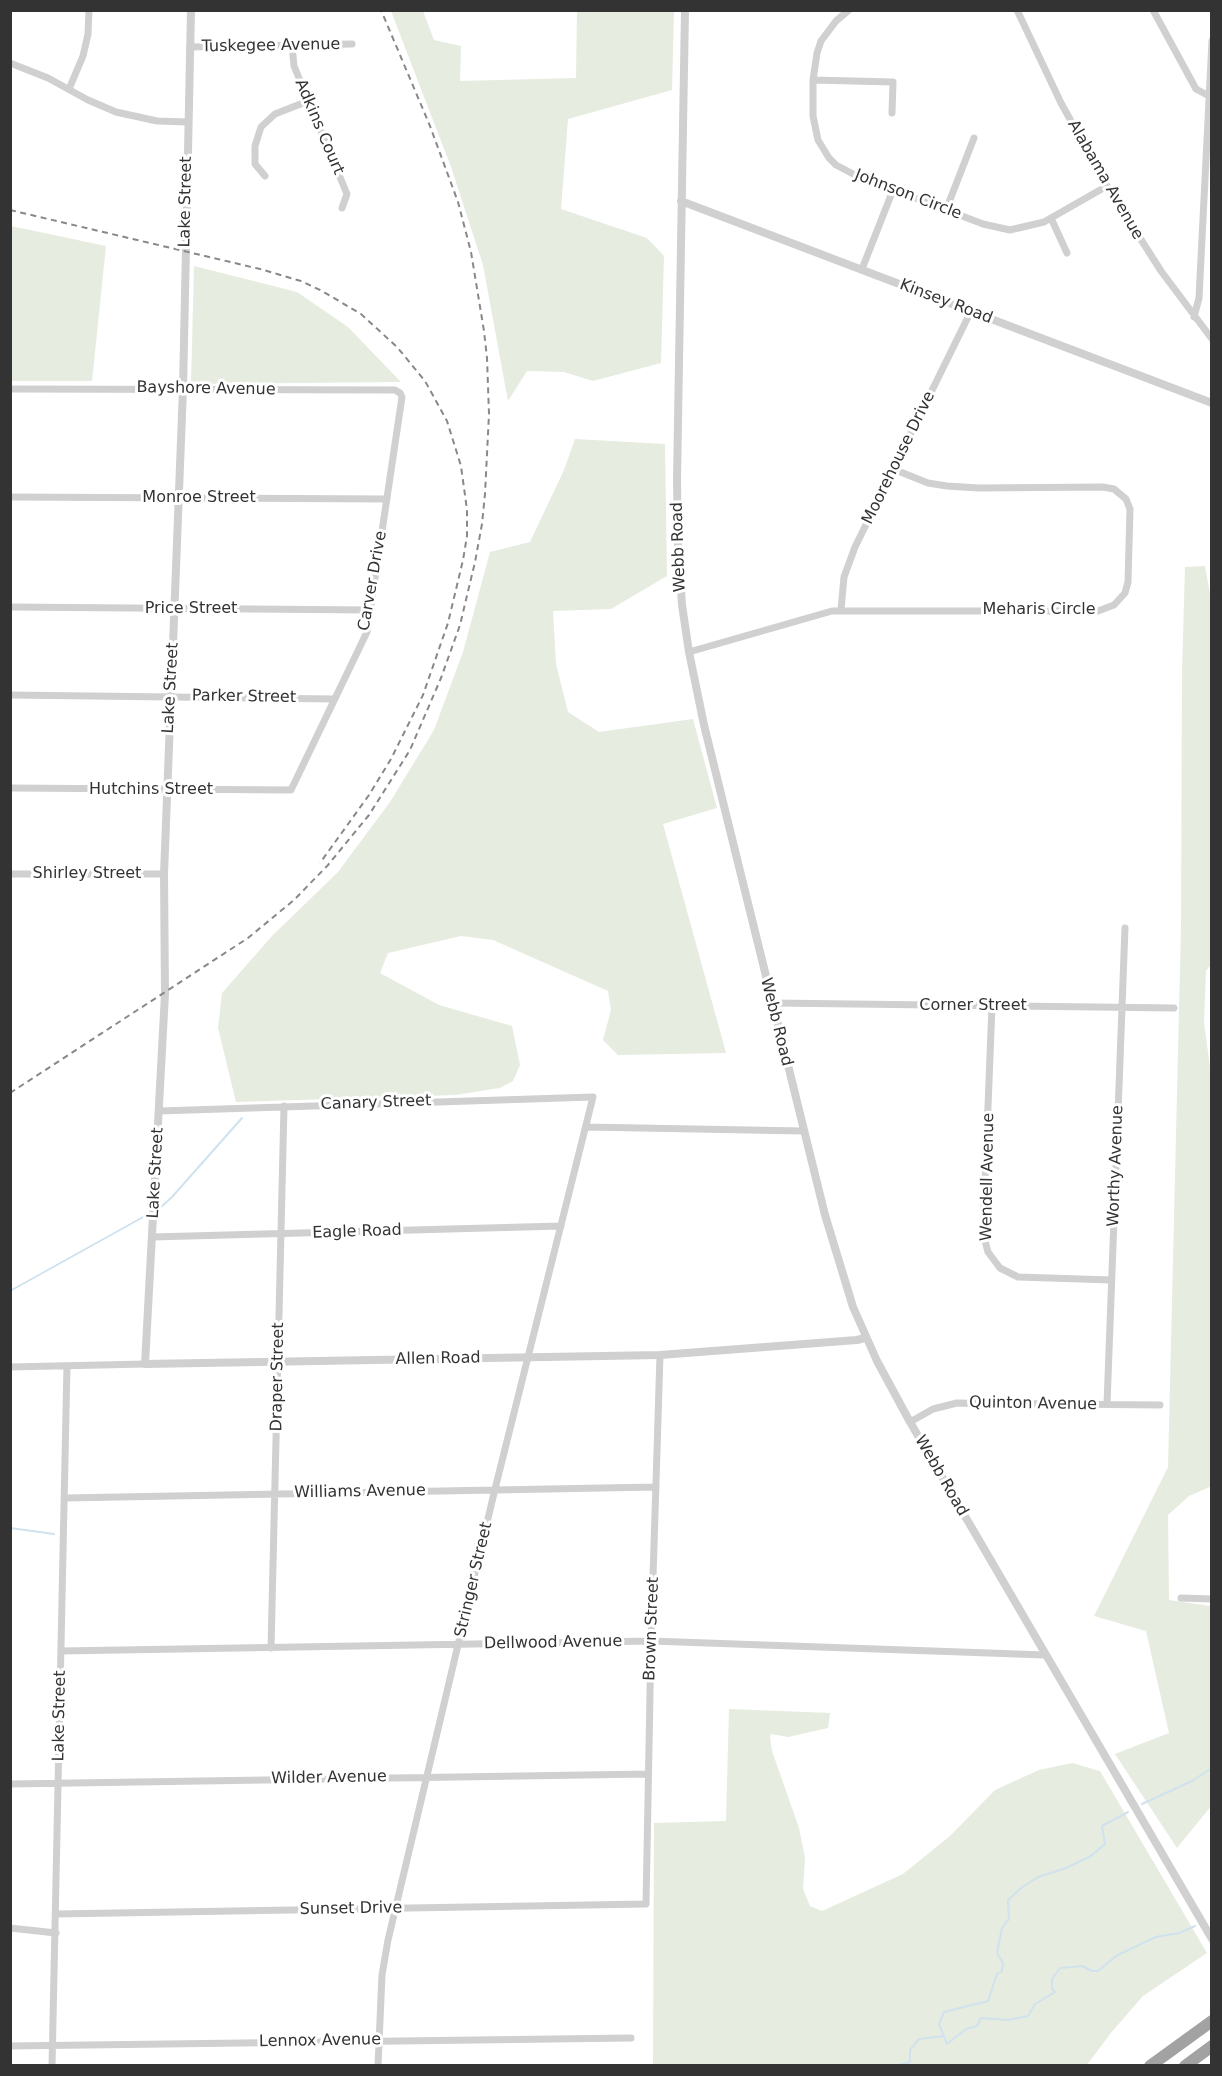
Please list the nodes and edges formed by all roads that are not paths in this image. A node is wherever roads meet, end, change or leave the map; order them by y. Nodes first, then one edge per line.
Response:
1 (89, 10) edge
2 (191, 10) edge
3 (684, 10) edge
4 (849, 10) edge
5 (1017, 10) edge
6 (1154, 10) edge
7 (1212, 41) edge
8 (352, 44) dead end
9 (292, 45) junction
10 (190, 47) junction
11 (10, 63) edge
12 (813, 80) junction
13 (69, 89) junction
14 (1209, 96) junction
15 (308, 101) junction
16 (892, 113) dead end
17 (188, 122) junction
18 (974, 138) dead end
19 (265, 176) dead end
20 (1107, 186) junction
21 (893, 190) junction
22 (681, 201) junction
23 (342, 208) dead end
24 (946, 210) junction
25 (1052, 218) junction
26 (1067, 253) dead end
27 (862, 269) junction
28 (971, 311) junction
29 (1194, 317) junction
30 (1212, 339) edge
31 (10, 389) edge
32 (183, 389) junction
33 (400, 393) joint
34 (1212, 403) edge
35 (893, 469) junction
36 (10, 497) edge
37 (179, 498) junction
38 (387, 499) junction
39 (10, 607) edge
40 (175, 609) junction
41 (371, 610) junction
42 (842, 610) junction
43 (689, 652) junction
44 (10, 695) edge
45 (171, 696) junction
46 (334, 699) junction
47 (10, 788) edge
48 (167, 790) junction
49 (291, 790) joint
50 (10, 874) edge
51 (164, 874) junction
52 (1125, 928) dead end
53 (772, 1003) junction
54 (992, 1005) junction
55 (1122, 1007) junction
56 (1174, 1008) dead end
57 (593, 1097) joint
58 (284, 1106) junction
59 (159, 1111) junction
60 (586, 1127) junction
61 (803, 1131) junction
62 (561, 1226) junction
63 (282, 1235) junction
64 (152, 1238) junction
65 (1111, 1280) junction
66 (866, 1338) junction
67 (660, 1355) junction
68 (529, 1357) junction
69 (278, 1362) junction
70 (145, 1364) junction
71 (67, 1366) junction
72 (10, 1367) edge
73 (1107, 1404) junction
74 (1160, 1405) dead end
75 (910, 1422) junction
76 (656, 1487) junction
77 (495, 1489) junction
78 (275, 1494) junction
79 (64, 1498) junction
80 (1181, 1598) dead end
81 (1212, 1599) edge
82 (651, 1641) junction
83 (459, 1644) junction
84 (271, 1648) junction
85 (61, 1651) junction
86 (1045, 1655) junction
87 (648, 1774) junction
88 (426, 1777) junction
89 (59, 1783) junction
90 (10, 1784) edge
91 (646, 1904) joint
92 (396, 1909) junction
93 (56, 1914) junction
94 (10, 1928) edge
95 (56, 1933) junction
96 (1212, 1939) edge
97 (1212, 2020) edge
98 (630, 2038) dead end
99 (379, 2040) junction
100 (53, 2045) junction
101 (10, 2046) edge
102 (1212, 2046) edge
103 (52, 2066) edge
104 (378, 2066) edge
105 (1150, 2066) edge
106 (1185, 2066) edge

1 - 13 street
2 - 10 street, Lake Street
3 - 22 street, Webb Road
4 - 12 street, Johnson Circle
5 - 20 street, Alabama Avenue
6 - 14 street
7 - 14 street
8 - 9 street, Tuskegee Avenue
9 - 10 street, Tuskegee Avenue
9 - 15 street, Adkins Court
10 - 17 street, Lake Street
11 - 13 street
12 - 16 street
12 - 21 street, Johnson Circle
13 - 17 street
14 - 29 street
15 - 19 street
15 - 23 street, Adkins Court
17 - 32 street, Lake Street
18 - 24 street
20 - 25 street, Johnson Circle
20 - 29 street, Alabama Avenue
21 - 24 street, Johnson Circle
21 - 27 street
22 - 27 street, Kinsey Road
22 - 43 street, Webb Road
24 - 25 street, Johnson Circle
25 - 26 street
27 - 28 street, Kinsey Road
28 - 34 street, Kinsey Road
28 - 35 street, Moorehouse Drive
29 - 30 street, Alabama Avenue
31 - 32 street, Bayshore Avenue
32 - 33 street, Bayshore Avenue
32 - 37 street, Lake Street
33 - 38 street, Carver Drive
35 - 42 street, Moorehouse Drive
35 - 42 street, Meharis Circle
36 - 37 street, Monroe Street
37 - 38 street, Monroe Street
37 - 40 street, Lake Street
38 - 41 street, Carver Drive
39 - 40 street, Price Street
40 - 41 street, Price Street
40 - 45 street, Lake Street
41 - 46 street, Carver Drive
42 - 43 street, Meharis Circle
43 - 53 street, Webb Road
44 - 45 street, Parker Street
45 - 46 street, Parker Street
45 - 48 street, Lake Street
46 - 49 street, Carver Drive
47 - 48 street, Hutchins Street
48 - 49 street, Hutchins Street
48 - 51 street, Lake Street
50 - 51 street, Shirley Street
51 - 59 street, Lake Street
52 - 55 street, Worthy Avenue
53 - 54 street, Corner Street
53 - 61 street, Webb Road
54 - 55 street, Corner Street
54 - 65 street, Wendell Avenue
55 - 56 street, Corner Street
55 - 65 street, Worthy Avenue
57 - 58 street, Canary Street
57 - 60 street, Stringer Street
58 - 59 street, Canary Street
58 - 63 street, Draper Street
59 - 64 street, Lake Street
60 - 61 street
60 - 62 street, Stringer Street
61 - 66 street, Webb Road
62 - 63 street, Eagle Road
62 - 68 street, Stringer Street
63 - 64 street, Eagle Road
63 - 69 street, Draper Street
64 - 70 street, Lake Street
65 - 73 street, Worthy Avenue
66 - 67 street, Allen Road
66 - 75 street, Webb Road
67 - 68 street, Allen Road
67 - 76 street, Brown Street
68 - 69 street, Allen Road
68 - 77 street, Stringer Street
69 - 70 street, Allen Road
69 - 78 street, Draper Street
70 - 71 street, Allen Road
71 - 72 street, Allen Road
71 - 79 street, Lake Street
73 - 74 street, Quinton Avenue
73 - 75 street, Quinton Avenue
75 - 86 street, Webb Road
76 - 77 street, Williams Avenue
76 - 82 street, Brown Street
77 - 78 street, Williams Avenue
77 - 83 street, Stringer Street
78 - 79 street, Williams Avenue
78 - 84 street, Draper Street
79 - 85 street, Lake Street
80 - 81 street
82 - 83 street, Dellwood Avenue
82 - 86 street, Dellwood Avenue
82 - 87 street, Brown Street
83 - 84 street, Dellwood Avenue
83 - 88 street, Stringer Street
84 - 85 street, Dellwood Avenue
85 - 89 street, Lake Street
86 - 96 street, Webb Road
87 - 88 street, Wilder Avenue
87 - 91 street, Brown Street
88 - 89 street, Wilder Avenue
88 - 92 street, Stringer Street
89 - 90 street, Wilder Avenue
89 - 93 street, Lake Street
91 - 92 street, Sunset Drive
92 - 93 street, Sunset Drive
92 - 99 street, Stringer Street
93 - 95 street, Lake Street
94 - 95 street
95 - 100 street, Lake Street
97 - 105 highway
98 - 99 street, Lennox Avenue
99 - 100 street, Lennox Avenue
99 - 104 street, Stringer Street
100 - 101 street, Lennox Avenue
100 - 103 street, Lake Street
102 - 106 highway

